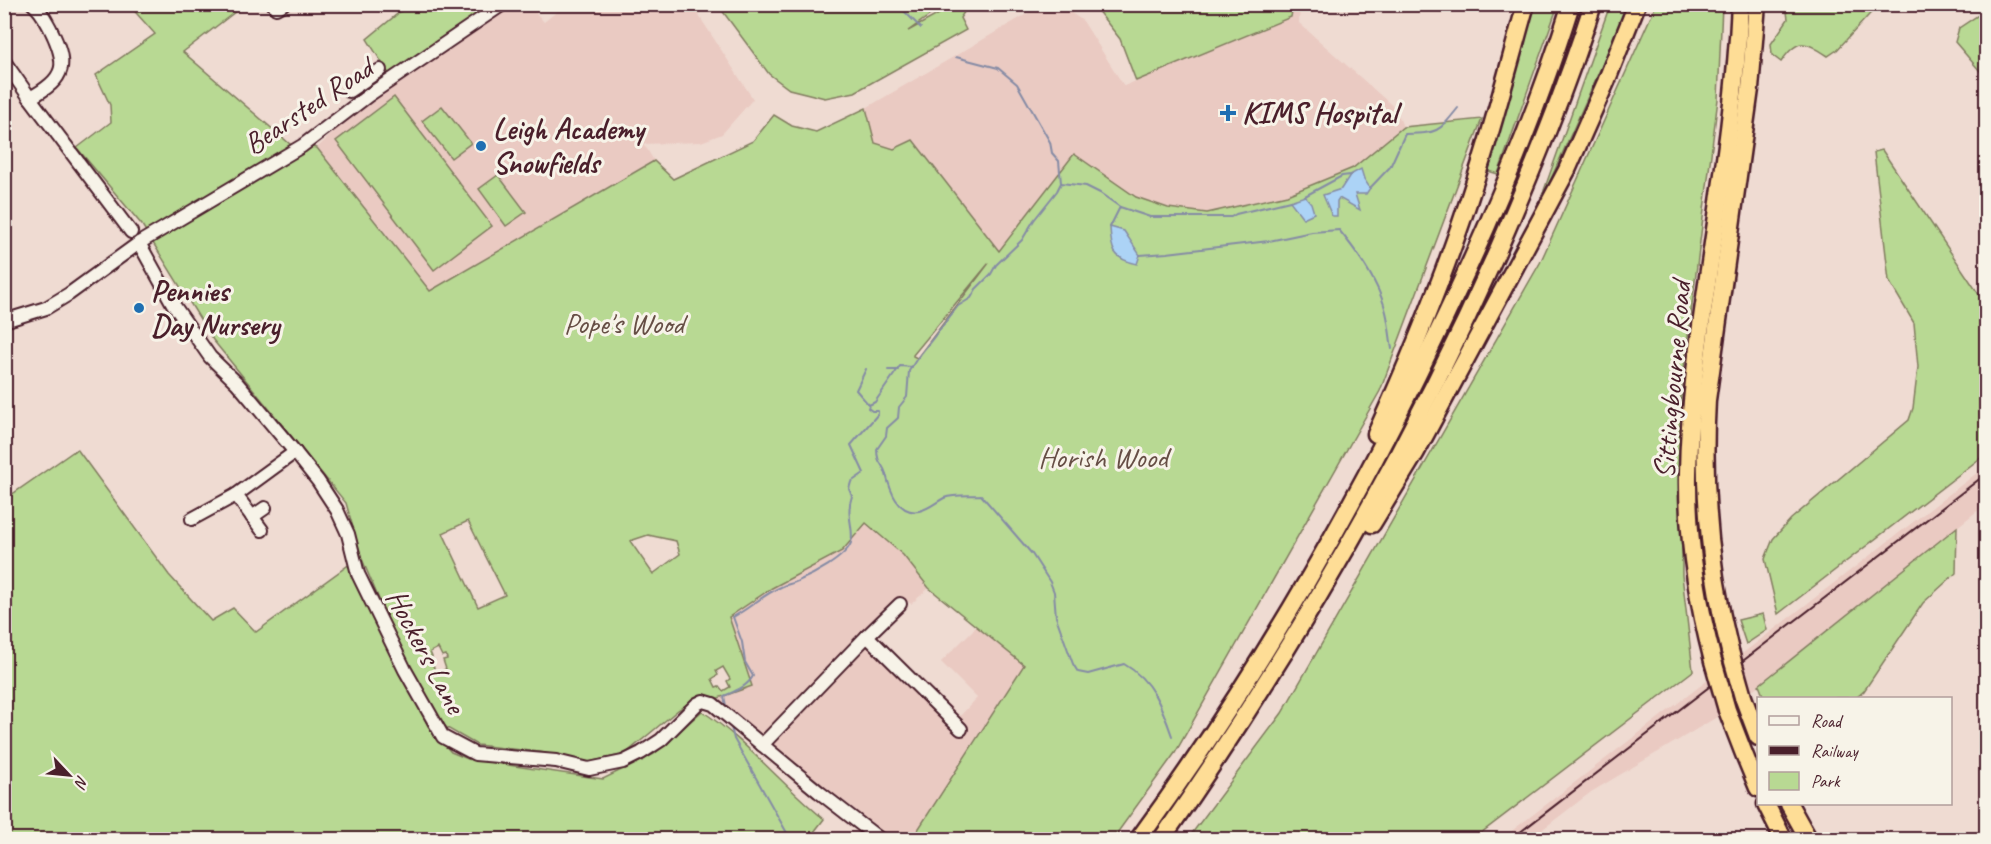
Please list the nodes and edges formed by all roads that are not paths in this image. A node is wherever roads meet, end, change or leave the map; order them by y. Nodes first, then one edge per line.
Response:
1 (33, 4) edge
2 (503, 4) edge
3 (1526, 4) edge
4 (1571, 4) edge
5 (1593, 4) edge
6 (1637, 4) edge
7 (1740, 4) edge
8 (1757, 4) edge
9 (4, 61) edge
10 (380, 70) dead end
11 (361, 84) junction
12 (349, 92) dead end
13 (369, 95) junction
14 (30, 98) junction
15 (129, 225) dead end
16 (139, 243) junction
17 (4, 321) edge
18 (296, 452) junction
19 (236, 495) junction
20 (1354, 497) junction
21 (265, 508) dead end
22 (252, 517) junction
23 (192, 519) dead end
24 (262, 530) dead end
25 (1329, 581) junction
26 (900, 604) dead end
27 (867, 636) junction
28 (961, 729) dead end
29 (1757, 734) edge
30 (762, 745) junction
31 (1757, 786) edge
32 (1766, 805) edge
33 (1790, 805) edge
34 (881, 840) edge
35 (1138, 840) edge
36 (1161, 840) edge
37 (1784, 840) edge
38 (1809, 840) edge

1 - 14 street
2 - 13 street, Bearsted Road
3 - 20 highway
4 - 20 highway
5 - 25 highway
6 - 25 highway
7 - 31 highway, Sittingbourne Road, bridge
8 - 29 highway, Sittingbourne Road, bridge
9 - 14 street
10 - 11 street
11 - 12 street
11 - 13 street
13 - 16 street, Bearsted Road
14 - 15 street
16 - 17 street, Bearsted Road
16 - 18 street, Hockers Lane
18 - 19 street
18 - 30 street, Hockers Lane
19 - 22 street
19 - 23 street
20 - 35 highway
21 - 22 street
22 - 24 street
25 - 36 highway
26 - 27 street
27 - 28 street
27 - 30 street
30 - 34 street, Hockers Lane
32 - 37 highway
33 - 38 highway

